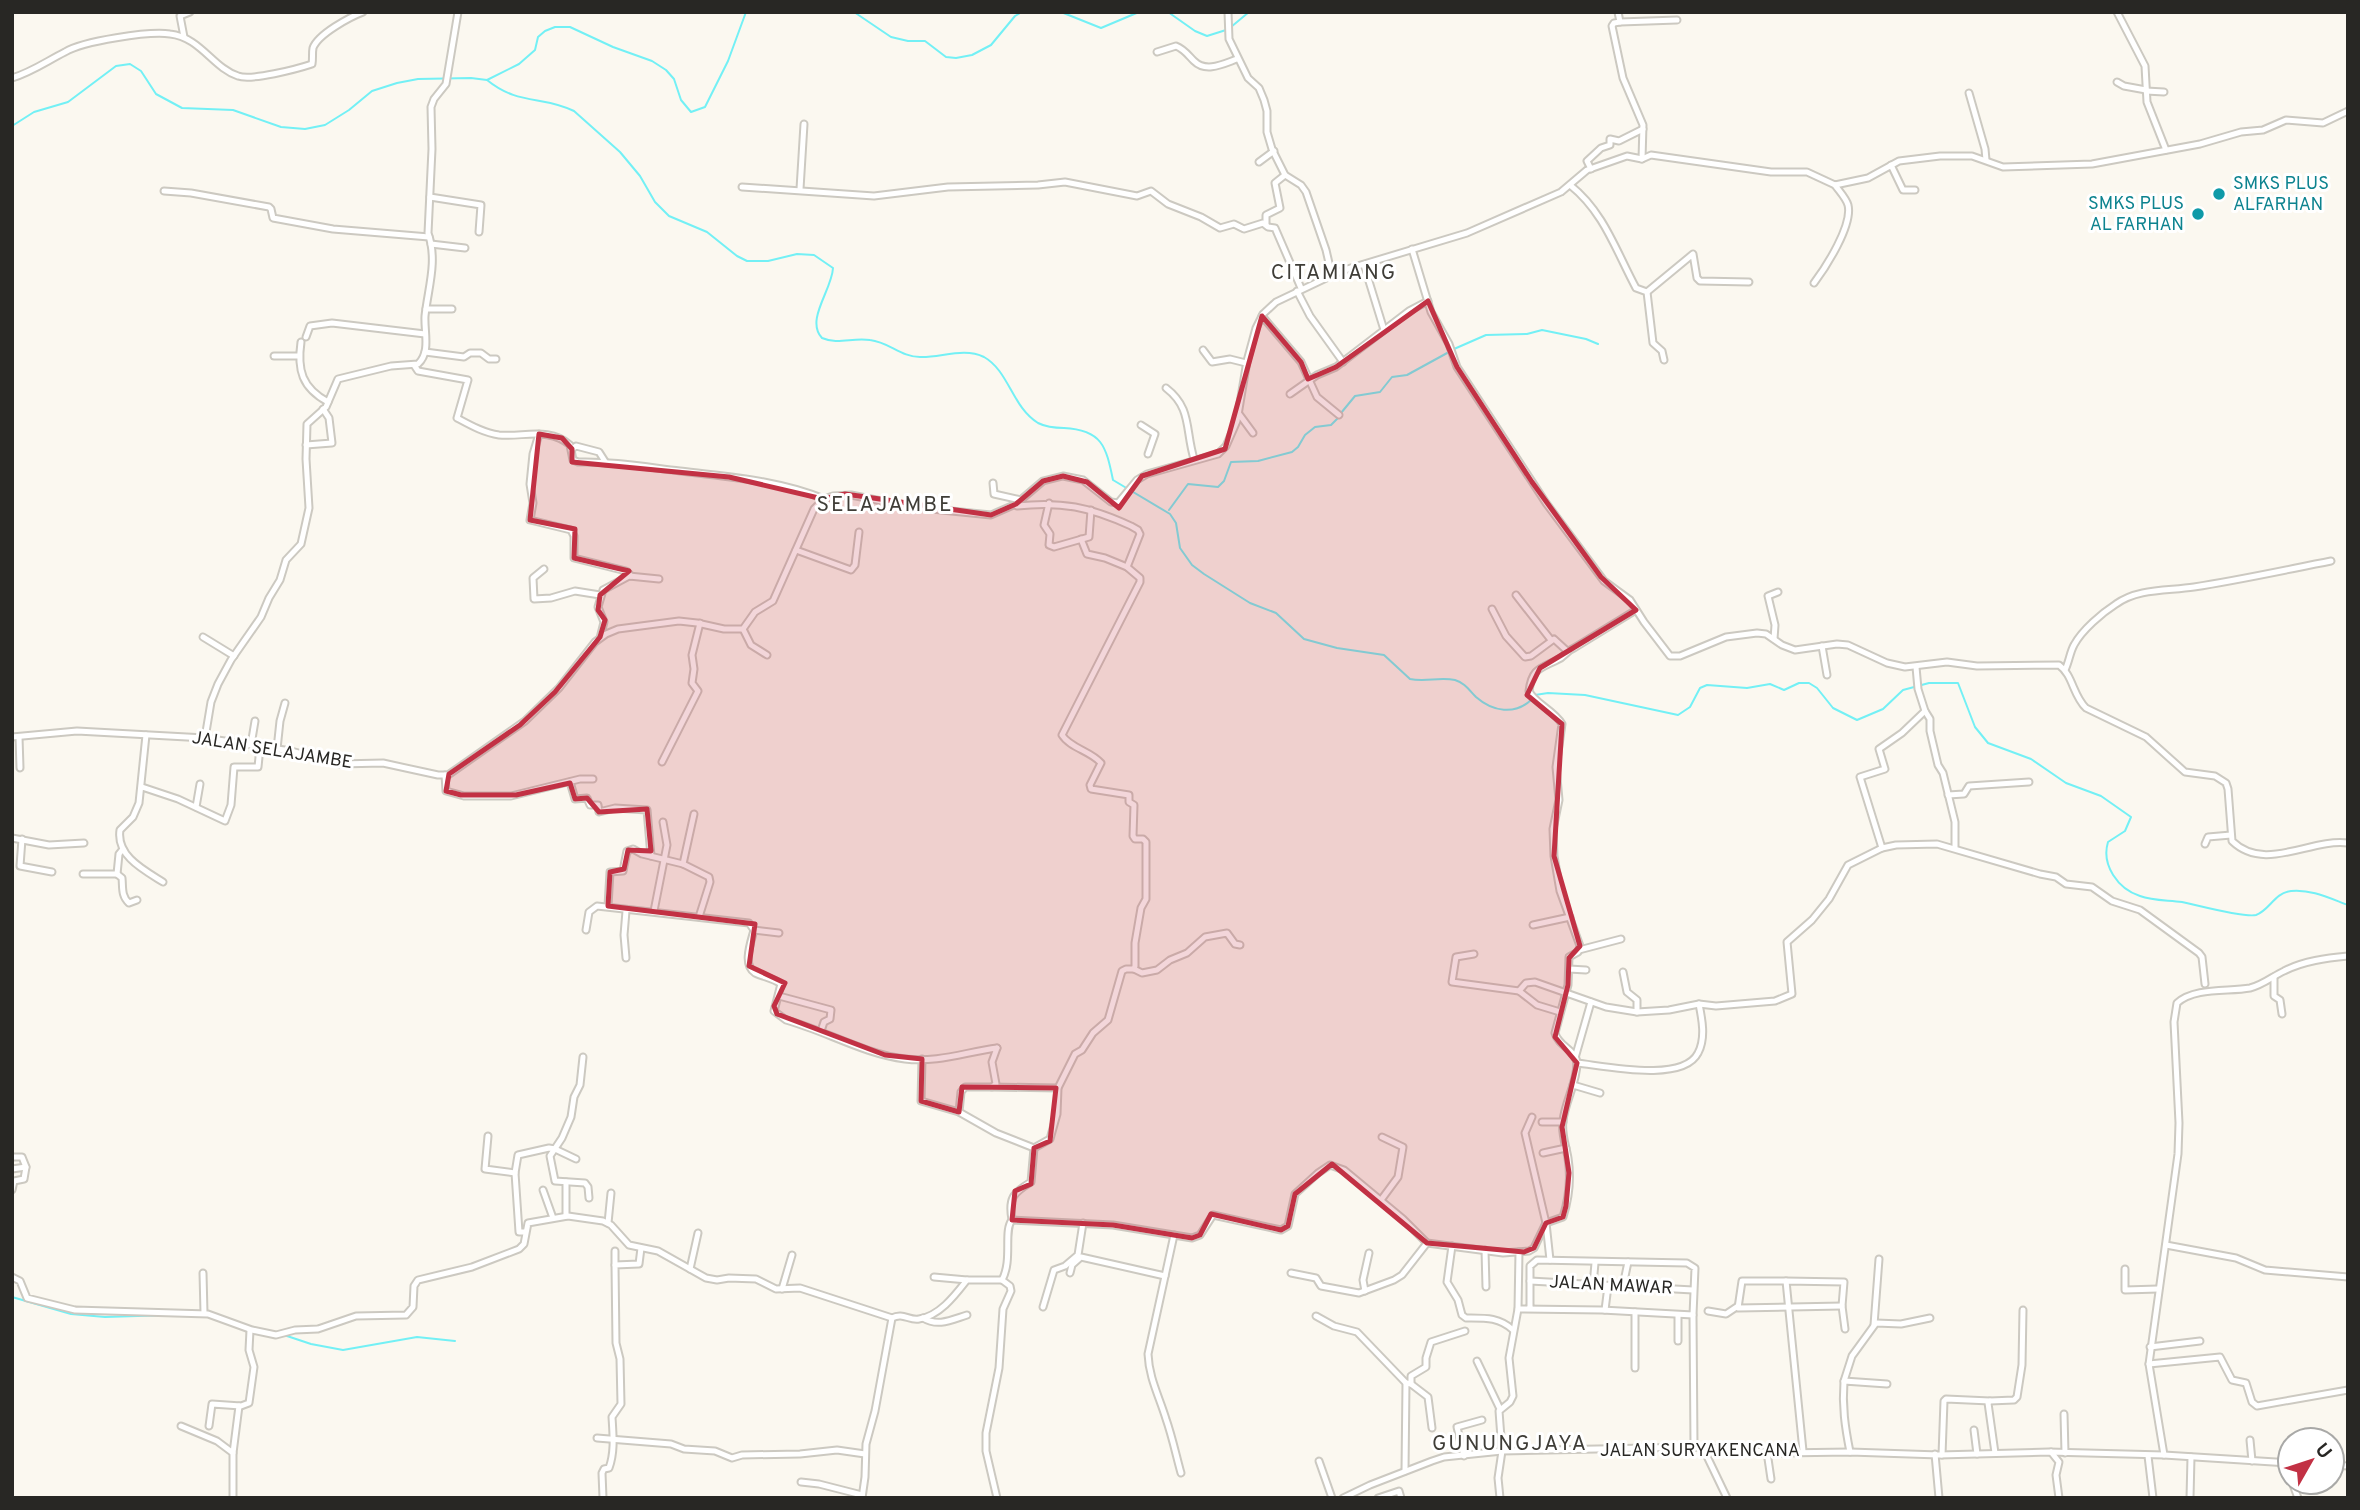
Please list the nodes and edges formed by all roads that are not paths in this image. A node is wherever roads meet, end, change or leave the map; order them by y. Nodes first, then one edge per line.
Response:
1 (190, 12) edge
2 (363, 12) edge
3 (458, 12) edge
4 (1228, 12) edge
5 (1618, 12) edge
6 (2117, 12) edge
7 (1677, 20) dead end
8 (1620, 22) junction
9 (184, 37) junction
10 (1157, 52) dead end
11 (1237, 59) junction
12 (12, 78) edge
13 (2117, 82) dead end
14 (2146, 91) junction
15 (2164, 92) dead end
16 (1969, 93) dead end
17 (2348, 111) edge
18 (804, 124) dead end
19 (1643, 129) junction
20 (2166, 150) junction
21 (1274, 151) junction
22 (1642, 159) junction
23 (1986, 160) junction
24 (1259, 162) dead end
25 (1891, 164) junction
26 (1591, 169) junction
27 (1285, 175) junction
28 (1570, 185) junction
29 (1835, 186) junction
30 (742, 187) dead end
31 (800, 189) junction
32 (1915, 190) dead end
33 (164, 191) dead end
34 (430, 198) junction
35 (1266, 224) junction
36 (479, 232) dead end
37 (429, 237) junction
38 (431, 244) junction
39 (465, 248) dead end
40 (1412, 249) junction
41 (1364, 265) junction
42 (1332, 276) junction
43 (1748, 282) dead end
44 (1814, 283) dead end
45 (1299, 289) junction
46 (1647, 292) junction
47 (1427, 301) junction
48 (426, 309) junction
49 (452, 309) dead end
50 (1262, 316) junction
51 (1384, 330) junction
52 (425, 334) junction
53 (306, 337) dead end
54 (301, 342) dead end
55 (1203, 350) dead end
56 (425, 352) junction
57 (274, 356) dead end
58 (299, 356) junction
59 (496, 359) dead end
60 (1664, 360) dead end
61 (1343, 362) junction
62 (1246, 363) junction
63 (414, 365) junction
64 (1309, 382) junction
65 (1166, 388) dead end
66 (1290, 394) dead end
67 (328, 402) junction
68 (323, 410) junction
69 (1239, 414) junction
70 (1339, 415) dead end
71 (1141, 425) dead end
72 (1253, 433) dead end
73 (539, 434) junction
74 (306, 445) junction
75 (572, 449) junction
76 (1147, 454) dead end
77 (1194, 459) junction
78 (606, 463) junction
79 (993, 483) dead end
80 (824, 499) junction
81 (1021, 500) junction
82 (1049, 503) junction
83 (1013, 506) junction
84 (1091, 510) junction
85 (859, 532) dead end
86 (1081, 539) junction
87 (796, 550) junction
88 (2331, 561) dead end
89 (1127, 567) junction
90 (544, 569) dead end
91 (631, 576) junction
92 (659, 579) dead end
93 (1778, 592) dead end
94 (600, 595) junction
95 (1516, 595) dead end
96 (1492, 609) dead end
97 (1636, 610) junction
98 (700, 623) junction
99 (743, 629) junction
100 (203, 637) dead end
101 (600, 638) junction
102 (1774, 639) junction
103 (1551, 640) junction
104 (1822, 646) junction
105 (1566, 650) junction
106 (767, 655) dead end
107 (234, 656) junction
108 (1916, 667) junction
109 (2065, 670) junction
110 (1827, 676) dead end
111 (285, 703) dead end
112 (1925, 710) junction
113 (255, 721) dead end
114 (146, 735) junction
115 (15, 737) edge
116 (205, 738) junction
117 (251, 745) junction
118 (260, 747) junction
119 (277, 749) junction
120 (662, 762) dead end
121 (20, 768) dead end
122 (445, 775) junction
123 (593, 779) dead end
124 (570, 782) junction
125 (2029, 782) dead end
126 (200, 784) dead end
127 (142, 787) junction
128 (1948, 795) junction
129 (196, 807) junction
130 (694, 814) dead end
131 (663, 822) dead end
132 (2231, 835) junction
133 (12, 838) edge
134 (22, 839) junction
135 (84, 843) dead end
136 (2348, 843) edge
137 (2205, 844) dead end
138 (1882, 848) junction
139 (1955, 848) junction
140 (123, 849) junction
141 (651, 856) junction
142 (663, 859) junction
143 (683, 864) junction
144 (52, 872) dead end
145 (83, 874) dead end
146 (117, 874) junction
147 (163, 882) dead end
148 (136, 900) dead end
149 (608, 906) junction
150 (625, 911) junction
151 (654, 911) junction
152 (699, 917) junction
153 (1570, 917) junction
154 (1532, 925) dead end
155 (586, 930) dead end
156 (754, 930) junction
157 (779, 933) dead end
158 (1621, 939) dead end
159 (1240, 945) dead end
160 (1579, 950) junction
161 (1474, 954) dead end
162 (2348, 956) edge
163 (626, 958) dead end
164 (1134, 969) junction
165 (1569, 969) junction
166 (1586, 970) dead end
167 (1623, 972) dead end
168 (2274, 977) junction
169 (2205, 985) dead end
170 (1519, 991) junction
171 (1567, 993) junction
172 (779, 996) junction
173 (1591, 1002) junction
174 (1699, 1004) junction
175 (1560, 1012) junction
176 (1637, 1012) junction
177 (2282, 1014) dead end
178 (821, 1031) junction
179 (583, 1057) dead end
180 (922, 1059) junction
181 (1576, 1060) junction
182 (1573, 1085) junction
183 (992, 1087) junction
184 (1058, 1088) junction
185 (1600, 1093) dead end
186 (959, 1112) junction
187 (1532, 1117) dead end
188 (1542, 1122) dead end
189 (1563, 1122) junction
190 (488, 1136) dead end
191 (1382, 1137) dead end
192 (1403, 1147) junction
193 (1034, 1148) junction
194 (1566, 1148) junction
195 (555, 1149) junction
196 (1410, 1149) dead end
197 (1543, 1153) dead end
198 (12, 1157) edge
199 (576, 1159) dead end
200 (26, 1167) junction
201 (12, 1170) edge
202 (515, 1173) junction
203 (566, 1182) junction
204 (12, 1189) edge
205 (543, 1190) dead end
206 (611, 1193) dead end
207 (589, 1198) dead end
208 (1381, 1200) junction
209 (566, 1216) junction
210 (553, 1217) junction
211 (1012, 1220) junction
212 (608, 1223) junction
213 (1083, 1223) junction
214 (1546, 1223) junction
215 (522, 1232) junction
216 (698, 1233) dead end
217 (1174, 1235) junction
218 (1427, 1243) junction
219 (2166, 1245) junction
220 (1452, 1246) junction
221 (641, 1248) junction
222 (1485, 1250) junction
223 (615, 1251) dead end
224 (1519, 1252) junction
225 (1369, 1253) dead end
226 (792, 1255) dead end
227 (1879, 1259) dead end
228 (1550, 1260) junction
229 (1628, 1262) junction
230 (1595, 1263) junction
231 (615, 1265) junction
232 (690, 1269) junction
233 (2124, 1269) dead end
234 (203, 1273) dead end
235 (1070, 1273) dead end
236 (1291, 1273) dead end
237 (1166, 1276) junction
238 (12, 1277) edge
239 (934, 1277) dead end
240 (2348, 1277) edge
241 (967, 1280) junction
242 (1002, 1280) junction
243 (1530, 1281) junction
244 (1786, 1281) junction
245 (1593, 1285) junction
246 (1608, 1286) junction
247 (1486, 1287) dead end
248 (1629, 1287) junction
249 (782, 1289) junction
250 (2158, 1289) junction
251 (1693, 1290) junction
252 (1365, 1291) junction
253 (1738, 1306) junction
254 (1842, 1306) junction
255 (1043, 1307) dead end
256 (1788, 1307) junction
257 (1518, 1309) junction
258 (1530, 1309) junction
259 (1605, 1310) junction
260 (2022, 1310) dead end
261 (1708, 1311) dead end
262 (1635, 1312) junction
263 (204, 1314) junction
264 (967, 1315) dead end
265 (1678, 1315) junction
266 (1693, 1315) junction
267 (1316, 1316) dead end
268 (892, 1318) junction
269 (923, 1318) junction
270 (1930, 1318) dead end
271 (1874, 1325) junction
272 (1845, 1329) dead end
273 (250, 1330) junction
274 (1514, 1330) junction
275 (1465, 1331) dead end
276 (1678, 1340) dead end
277 (2200, 1341) dead end
278 (2150, 1347) junction
279 (1477, 1361) dead end
280 (2149, 1364) junction
281 (1635, 1367) dead end
282 (1844, 1381) junction
283 (1409, 1384) junction
284 (1887, 1384) dead end
285 (2348, 1390) edge
286 (1990, 1401) junction
287 (239, 1406) junction
288 (1500, 1409) junction
289 (2064, 1414) dead end
290 (1482, 1420) dead end
291 (181, 1426) dead end
292 (209, 1426) dead end
293 (1432, 1428) dead end
294 (1974, 1430) dead end
295 (597, 1438) dead end
296 (614, 1439) junction
297 (2250, 1440) dead end
298 (1694, 1447) junction
299 (1703, 1448) junction
300 (1502, 1451) junction
301 (1803, 1451) junction
302 (1767, 1452) junction
303 (1850, 1452) junction
304 (2051, 1452) junction
305 (233, 1453) junction
306 (1995, 1453) junction
307 (2065, 1453) junction
308 (865, 1454) junction
309 (1935, 1454) junction
310 (1977, 1454) junction
311 (1464, 1455) junction
312 (1942, 1455) junction
313 (2164, 1455) junction
314 (2148, 1456) junction
315 (2191, 1457) junction
316 (1319, 1461) dead end
317 (2252, 1461) junction
318 (2276, 1464) edge
319 (1405, 1471) junction
320 (1181, 1473) dead end
321 (1771, 1479) dead end
322 (802, 1482) dead end
323 (1370, 1485) junction
324 (1352, 1496) edge
325 (862, 1497) edge
326 (233, 1498) edge
327 (603, 1498) edge
328 (997, 1498) edge
329 (1332, 1498) edge
330 (1343, 1498) edge
331 (1377, 1498) edge
332 (1402, 1498) edge
333 (1500, 1498) edge
334 (1727, 1498) edge
335 (1939, 1498) edge
336 (2059, 1498) edge
337 (2153, 1498) edge
338 (2190, 1498) edge

1 - 9 street
2 - 9 street
3 - 34 street
4 - 11 street
5 - 8 street
6 - 14 street
7 - 8 street
8 - 19 street
9 - 12 street
10 - 11 street
11 - 21 street
13 - 14 street
14 - 15 street
14 - 20 street
16 - 23 street
17 - 20 street
18 - 31 street
19 - 22 street
19 - 26 street
20 - 23 street
21 - 24 street
21 - 27 street
22 - 26 street
22 - 29 street
23 - 25 street
25 - 29 street
25 - 32 street
26 - 28 street
27 - 35 street
27 - 42 street
28 - 40 street
28 - 46 street
29 - 44 street
30 - 31 street
31 - 35 street
33 - 37 street
34 - 36 street
34 - 37 street
35 - 45 street
37 - 38 street
38 - 39 street
38 - 48 street
40 - 41 street
40 - 47 street
41 - 42 street
41 - 51 street
42 - 45 street
43 - 46 street
45 - 50 street
45 - 61 street
46 - 60 street
47 - 51 street
47 - 97 street
48 - 49 street
48 - 52 street
50 - 62 street
50 - 64 street
51 - 61 street
52 - 53 street
52 - 56 street
54 - 58 street
55 - 62 street
56 - 59 street
56 - 63 street
57 - 58 street
58 - 67 street
61 - 64 street
62 - 69 street
63 - 67 street
63 - 73 street
64 - 66 street
64 - 70 street
65 - 77 street
67 - 68 street
68 - 74 street
68 - 74 street
69 - 72 street
69 - 77 street
71 - 76 street
73 - 75 street
73 - 91 street
74 - 107 street
75 - 78 street
75 - 78 street
77 - 81 street
78 - 80 street
79 - 81 street
80 - 83 street
80 - 87 street
81 - 83 street
82 - 83 street
82 - 84 street
82 - 86 street
84 - 86 street
84 - 89 street
85 - 87 street
86 - 89 street
87 - 99 street
88 - 109 street
89 - 164 street
90 - 94 street
91 - 92 street
91 - 94 street
93 - 102 street
94 - 101 street
95 - 103 street
96 - 103 street
97 - 102 street
97 - 105 street
98 - 99 street
98 - 101 street
98 - 120 street
99 - 106 street
100 - 107 street
101 - 122 street
102 - 104 street
103 - 105 street
104 - 108 street
104 - 110 street
105 - 153 street
107 - 116 street
108 - 109 street
108 - 112 street
109 - 132 street
111 - 119 street
112 - 128 street
112 - 138 street
113 - 117 street
114 - 115 street, JALAN SELAJAMBE
114 - 116 street, JALAN SELAJAMBE
114 - 127 street
115 - 121 street
116 - 117 street, JALAN SELAJAMBE
117 - 118 street, JALAN SELAJAMBE
118 - 119 street, JALAN SELAJAMBE
118 - 129 street
119 - 122 street, JALAN SELAJAMBE
122 - 124 street
123 - 124 street
124 - 141 street
125 - 128 street
126 - 129 street
127 - 129 street
127 - 140 street
128 - 139 street
130 - 143 street
131 - 142 street
132 - 136 street
132 - 137 street
133 - 134 street
134 - 135 street
134 - 144 street
138 - 139 street
138 - 174 street
139 - 169 street
140 - 146 street
140 - 147 street
141 - 142 street
141 - 149 street
142 - 143 street
142 - 151 street
143 - 152 street
145 - 146 street
146 - 148 street
149 - 150 street
149 - 155 street
150 - 151 street
150 - 163 street
151 - 152 street
152 - 156 street
153 - 154 street
153 - 160 street
156 - 157 street
156 - 172 street
158 - 160 street
159 - 164 street
160 - 165 street
161 - 170 street
162 - 168 street
164 - 184 street
165 - 166 street
165 - 171 street
167 - 176 street
168 - 177 street
168 - 219 street
170 - 171 street
170 - 175 street
171 - 173 street
171 - 175 street
172 - 178 street
172 - 178 street
173 - 176 street
173 - 181 street
174 - 176 street
174 - 181 street
175 - 181 street
178 - 180 street
179 - 195 street
180 - 183 street
180 - 186 street
181 - 182 street
182 - 185 street
182 - 189 street
183 - 184 street
183 - 186 street
184 - 193 street
186 - 193 street
187 - 214 street
188 - 189 street
189 - 194 street
190 - 202 street
191 - 192 street
192 - 196 street
192 - 208 street
193 - 211 street
194 - 197 street
194 - 214 street
195 - 199 street
195 - 202 street
195 - 203 street
198 - 200 street
200 - 201 street
200 - 204 street
202 - 215 street
203 - 207 street
203 - 209 street
205 - 210 street
206 - 212 street
208 - 217 street
208 - 218 street
209 - 210 street
209 - 212 street
210 - 215 street
211 - 213 street
211 - 242 street
212 - 221 street
213 - 217 street
213 - 255 street
214 - 224 street
214 - 228 street
215 - 273 street
216 - 232 street
217 - 237 street
218 - 220 street
218 - 252 street
219 - 240 street
219 - 250 street
220 - 222 street
220 - 274 street
221 - 231 street
221 - 232 street
222 - 224 street
222 - 247 street
223 - 231 street
224 - 257 street
225 - 252 street
226 - 249 street
227 - 271 street
228 - 230 street
228 - 243 street
229 - 230 street
229 - 248 street
229 - 251 street
230 - 245 street
231 - 296 street
232 - 249 street
233 - 250 street
234 - 263 street
235 - 237 street
236 - 252 street
237 - 320 street
238 - 263 street
239 - 241 street
241 - 242 street
241 - 269 street
242 - 328 street
243 - 245 street, JALAN MAWAR
243 - 258 street
244 - 253 street
244 - 254 street
244 - 256 street
245 - 246 street, JALAN MAWAR
246 - 248 street, JALAN MAWAR
246 - 259 street
248 - 251 street, JALAN MAWAR
249 - 268 street
250 - 278 street
251 - 266 street
253 - 256 street
253 - 261 street
254 - 256 street
254 - 272 street
256 - 301 street
257 - 258 street
257 - 274 street
258 - 259 street
259 - 262 street
260 - 286 street
262 - 265 street
262 - 281 street
263 - 273 street
264 - 269 street
265 - 266 street
265 - 276 street
266 - 298 street
267 - 283 street
268 - 269 street
268 - 308 street
270 - 271 street
271 - 282 street
273 - 287 street
274 - 288 street
275 - 283 street
277 - 278 street
278 - 280 street
279 - 288 street
280 - 285 street
280 - 313 street
282 - 284 street
282 - 303 street
283 - 293 street
283 - 319 street
286 - 306 street
286 - 312 street
287 - 292 street
287 - 305 street
288 - 300 street
289 - 307 street
290 - 311 street
291 - 305 street
294 - 310 street
295 - 296 street
296 - 308 street
296 - 327 street
297 - 317 street
298 - 299 street, JALAN SURYAKENCANA
298 - 300 street, JALAN SURYAKENCANA
299 - 302 street, JALAN SURYAKENCANA
299 - 334 street
300 - 311 street, JALAN SURYAKENCANA
300 - 333 street
301 - 302 street, JALAN SURYAKENCANA
301 - 303 street, JALAN SURYAKENCANA
302 - 321 street
303 - 309 street, JALAN SURYAKENCANA
304 - 306 street, JALAN SURYAKENCANA
304 - 307 street, JALAN SURYAKENCANA
304 - 336 street
305 - 326 street
306 - 310 street, JALAN SURYAKENCANA
307 - 314 street, JALAN SURYAKENCANA
308 - 325 street
309 - 312 street, JALAN SURYAKENCANA
309 - 335 street
310 - 312 street, JALAN SURYAKENCANA
311 - 319 street, JALAN SURYAKENCANA
313 - 314 street, JALAN SURYAKENCANA
313 - 315 street, JALAN SURYAKENCANA
314 - 337 street
315 - 317 street, JALAN SURYAKENCANA
315 - 338 street
316 - 329 street
317 - 318 street, JALAN SURYAKENCANA
319 - 323 street, JALAN SURYAKENCANA
322 - 325 street
323 - 324 street, JALAN SURYAKENCANA
323 - 331 street
324 - 330 street, JALAN SURYAKENCANA
331 - 332 street

